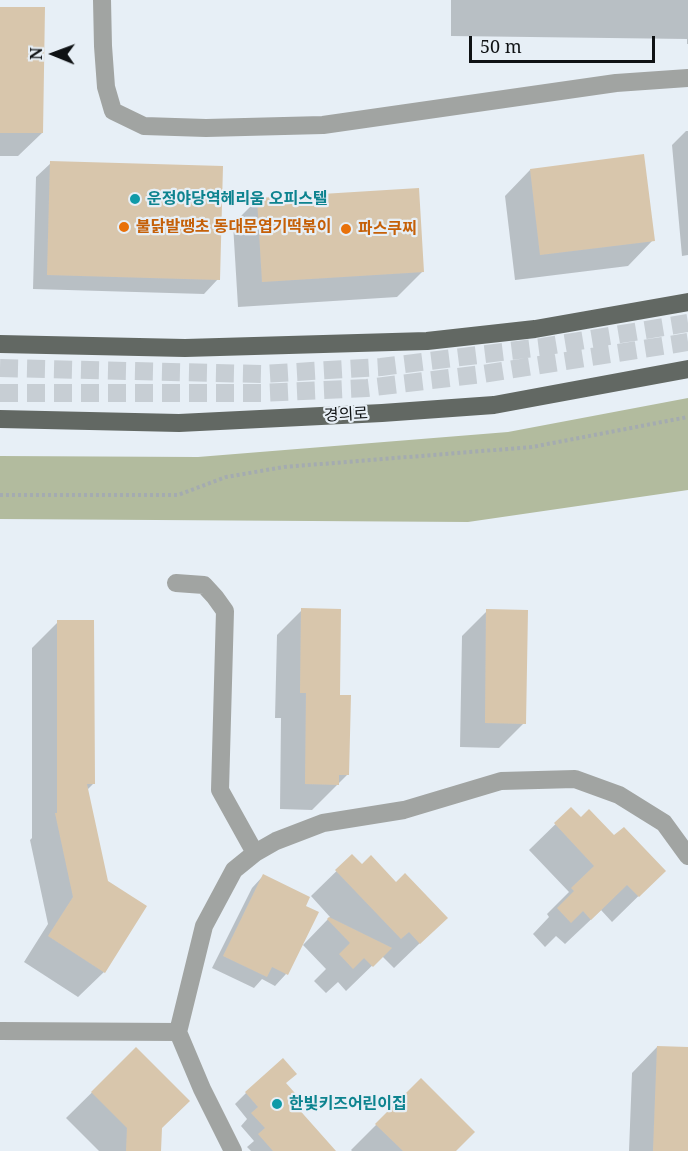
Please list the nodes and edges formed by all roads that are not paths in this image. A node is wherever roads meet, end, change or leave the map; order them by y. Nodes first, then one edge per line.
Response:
1 (102, 0) edge
2 (688, 78) edge
3 (688, 302) edge
4 (0, 344) edge
5 (688, 369) edge
6 (2, 420) edge
7 (176, 583) dead end
8 (255, 853) junction
9 (688, 855) edge
10 (0, 1031) edge
11 (178, 1032) junction
12 (233, 1151) edge

1 - 2 street
3 - 4 main road
5 - 6 main road, 경의로
7 - 8 street
8 - 9 street
8 - 11 street
10 - 11 street
11 - 12 street

